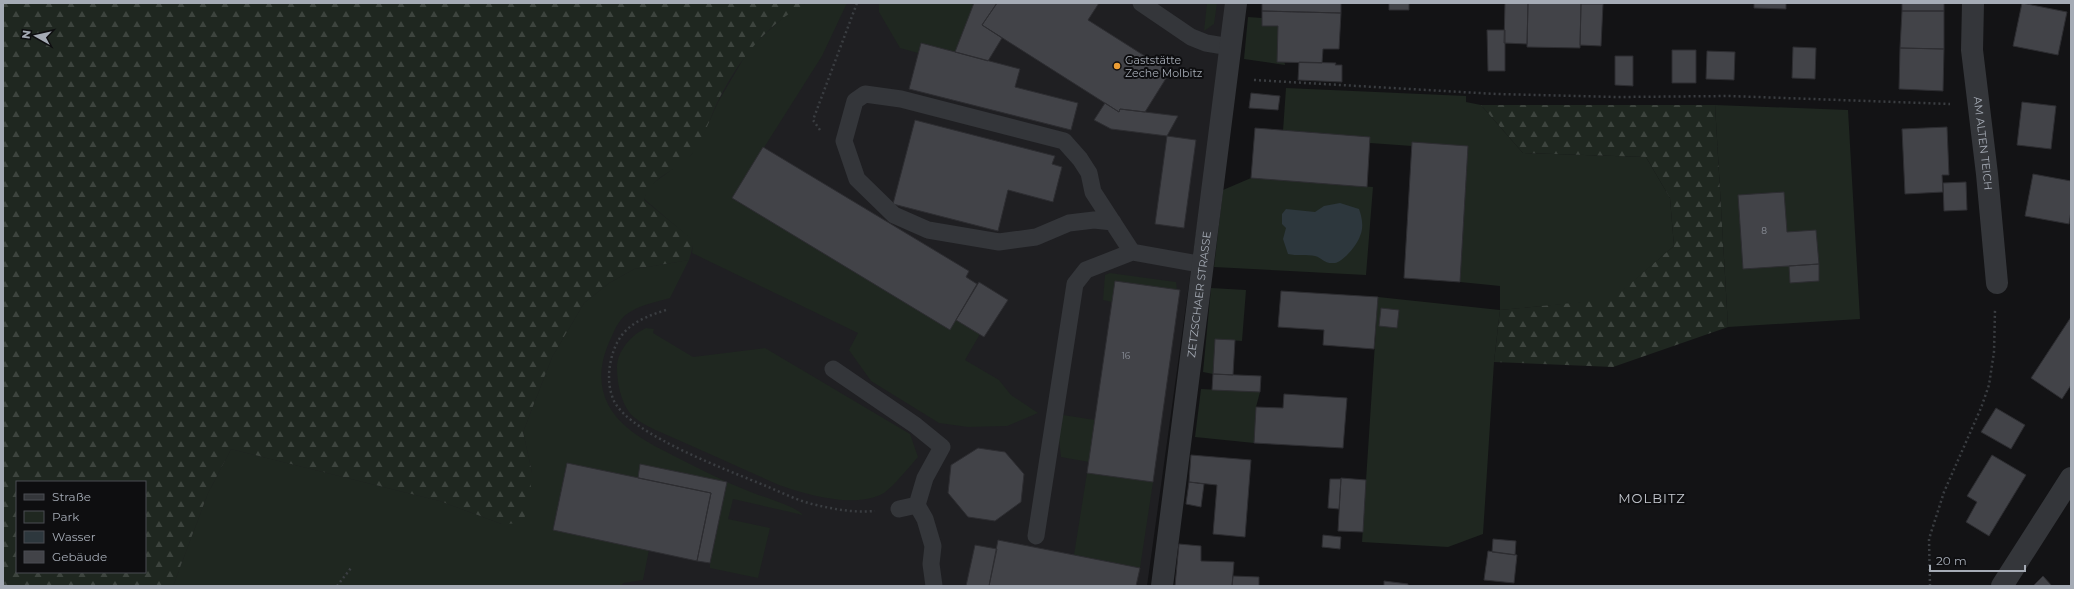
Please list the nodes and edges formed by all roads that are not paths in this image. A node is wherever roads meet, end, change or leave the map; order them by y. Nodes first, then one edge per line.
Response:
1 (1141, 3) edge
2 (1236, 3) edge
3 (1973, 3) edge
4 (1230, 46) junction
5 (1113, 222) junction
6 (1132, 252) junction
7 (1204, 265) junction
8 (1997, 283) road end
9 (833, 369) dead end
10 (2071, 478) edge
11 (916, 505) junction
12 (899, 509) road end
13 (1036, 536) dead end
14 (934, 586) edge
15 (1162, 586) edge
16 (2002, 586) edge

1 - 4 lane
2 - 4 street, ZETZSCHAER STRASSE
3 - 8 street, AM ALTEN TEICH
4 - 7 street, ZETZSCHAER STRASSE
5 - 5 lane
5 - 6 lane
6 - 7 lane
6 - 13 lane
7 - 15 street, ZETZSCHAER STRASSE
9 - 11 lane
10 - 16 street
11 - 12 lane
11 - 14 lane

